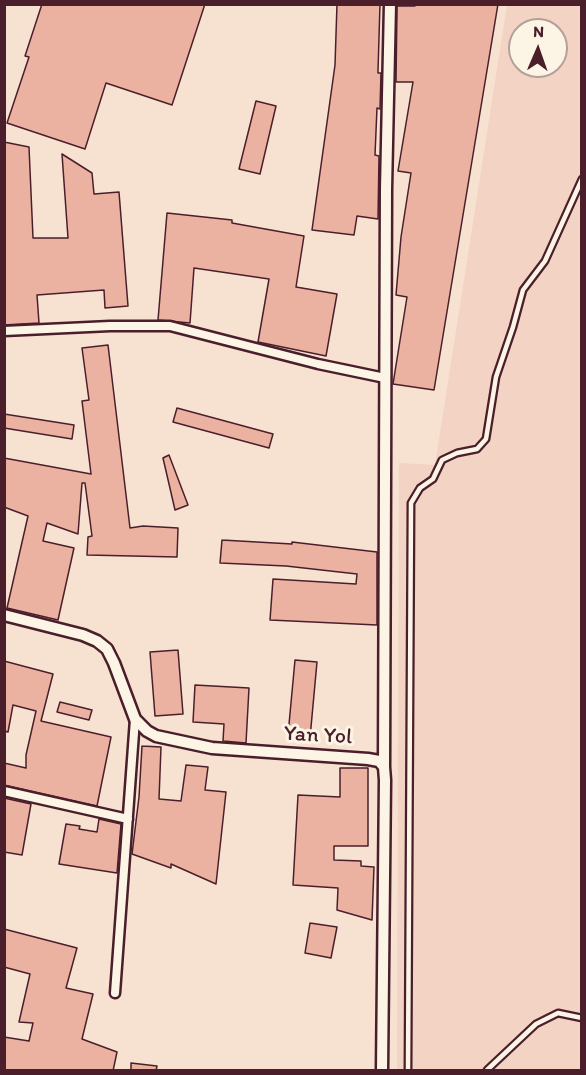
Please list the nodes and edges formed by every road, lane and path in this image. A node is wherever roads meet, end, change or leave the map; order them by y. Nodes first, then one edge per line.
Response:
1 (390, 4) edge
2 (582, 179) edge
3 (4, 331) edge
4 (385, 378) junction
5 (4, 615) edge
6 (135, 719) junction
7 (384, 767) junction
8 (4, 792) edge
9 (128, 819) junction
10 (115, 993) dead end
11 (582, 1018) edge
12 (382, 1071) edge
13 (408, 1071) edge
14 (487, 1071) edge

1 - 4 street
2 - 13 lane
3 - 4 street
4 - 7 street
5 - 6 street
6 - 7 street, Yan Yol
6 - 9 street
7 - 12 street
8 - 9 street
9 - 10 street
11 - 14 lane

